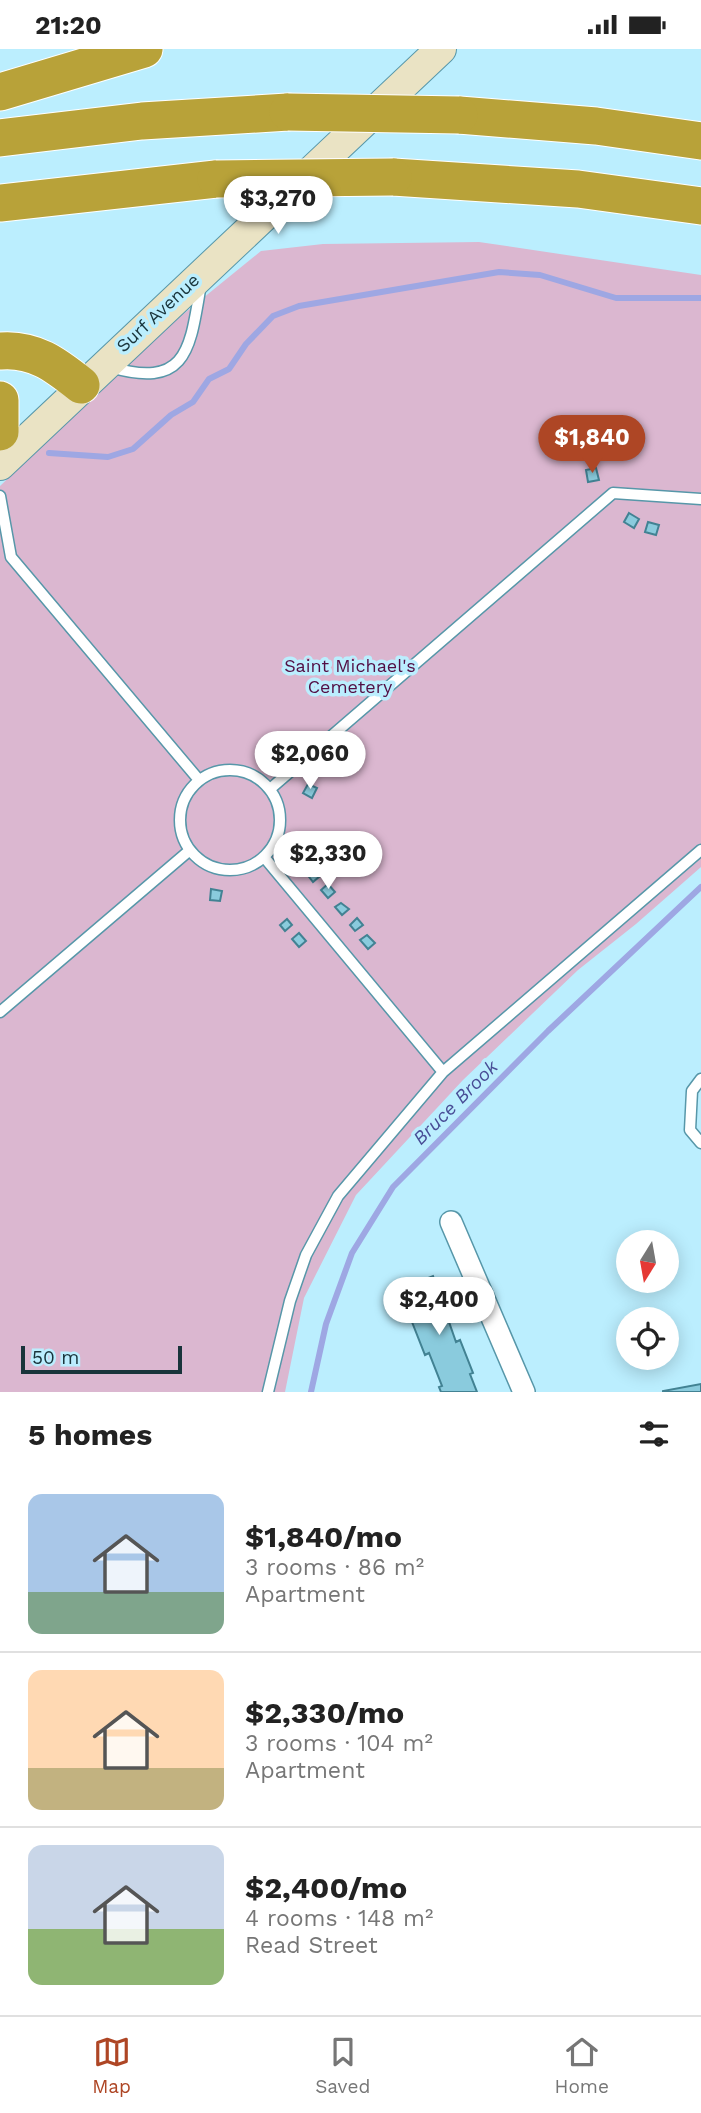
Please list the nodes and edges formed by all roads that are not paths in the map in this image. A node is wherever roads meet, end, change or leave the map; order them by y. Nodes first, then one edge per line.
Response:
1 (144, 49) edge
2 (441, 49) edge
3 (0, 92) edge
4 (0, 138) edge
5 (701, 141) edge
6 (0, 203) edge
7 (701, 206) edge
8 (204, 270) junction
9 (0, 351) edge
10 (92, 375) junction
11 (0, 400) edge
12 (0, 432) edge
13 (0, 465) edge
14 (0, 496) edge
15 (701, 499) edge
16 (3, 529) edge
17 (199, 780) junction
18 (270, 789) junction
19 (190, 850) junction
20 (701, 850) edge
21 (264, 857) junction
22 (0, 1013) edge
23 (443, 1072) junction
24 (701, 1079) edge
25 (701, 1143) edge
26 (451, 1222) dead end
27 (268, 1392) edge
28 (524, 1392) edge

1 - 3 highway
2 - 8 main road, Surf Avenue
4 - 5 highway, bridge
6 - 7 highway, bridge
8 - 10 main road, Surf Avenue
8 - 10 lane
9 - 10 highway
10 - 13 main road, Surf Avenue
11 - 12 highway
14 - 16 lane
15 - 18 lane
16 - 17 lane
17 - 18 lane
17 - 19 lane
18 - 21 lane
19 - 21 lane
19 - 22 lane
20 - 23 lane
21 - 23 lane
23 - 27 lane
24 - 25 lane
26 - 28 street

